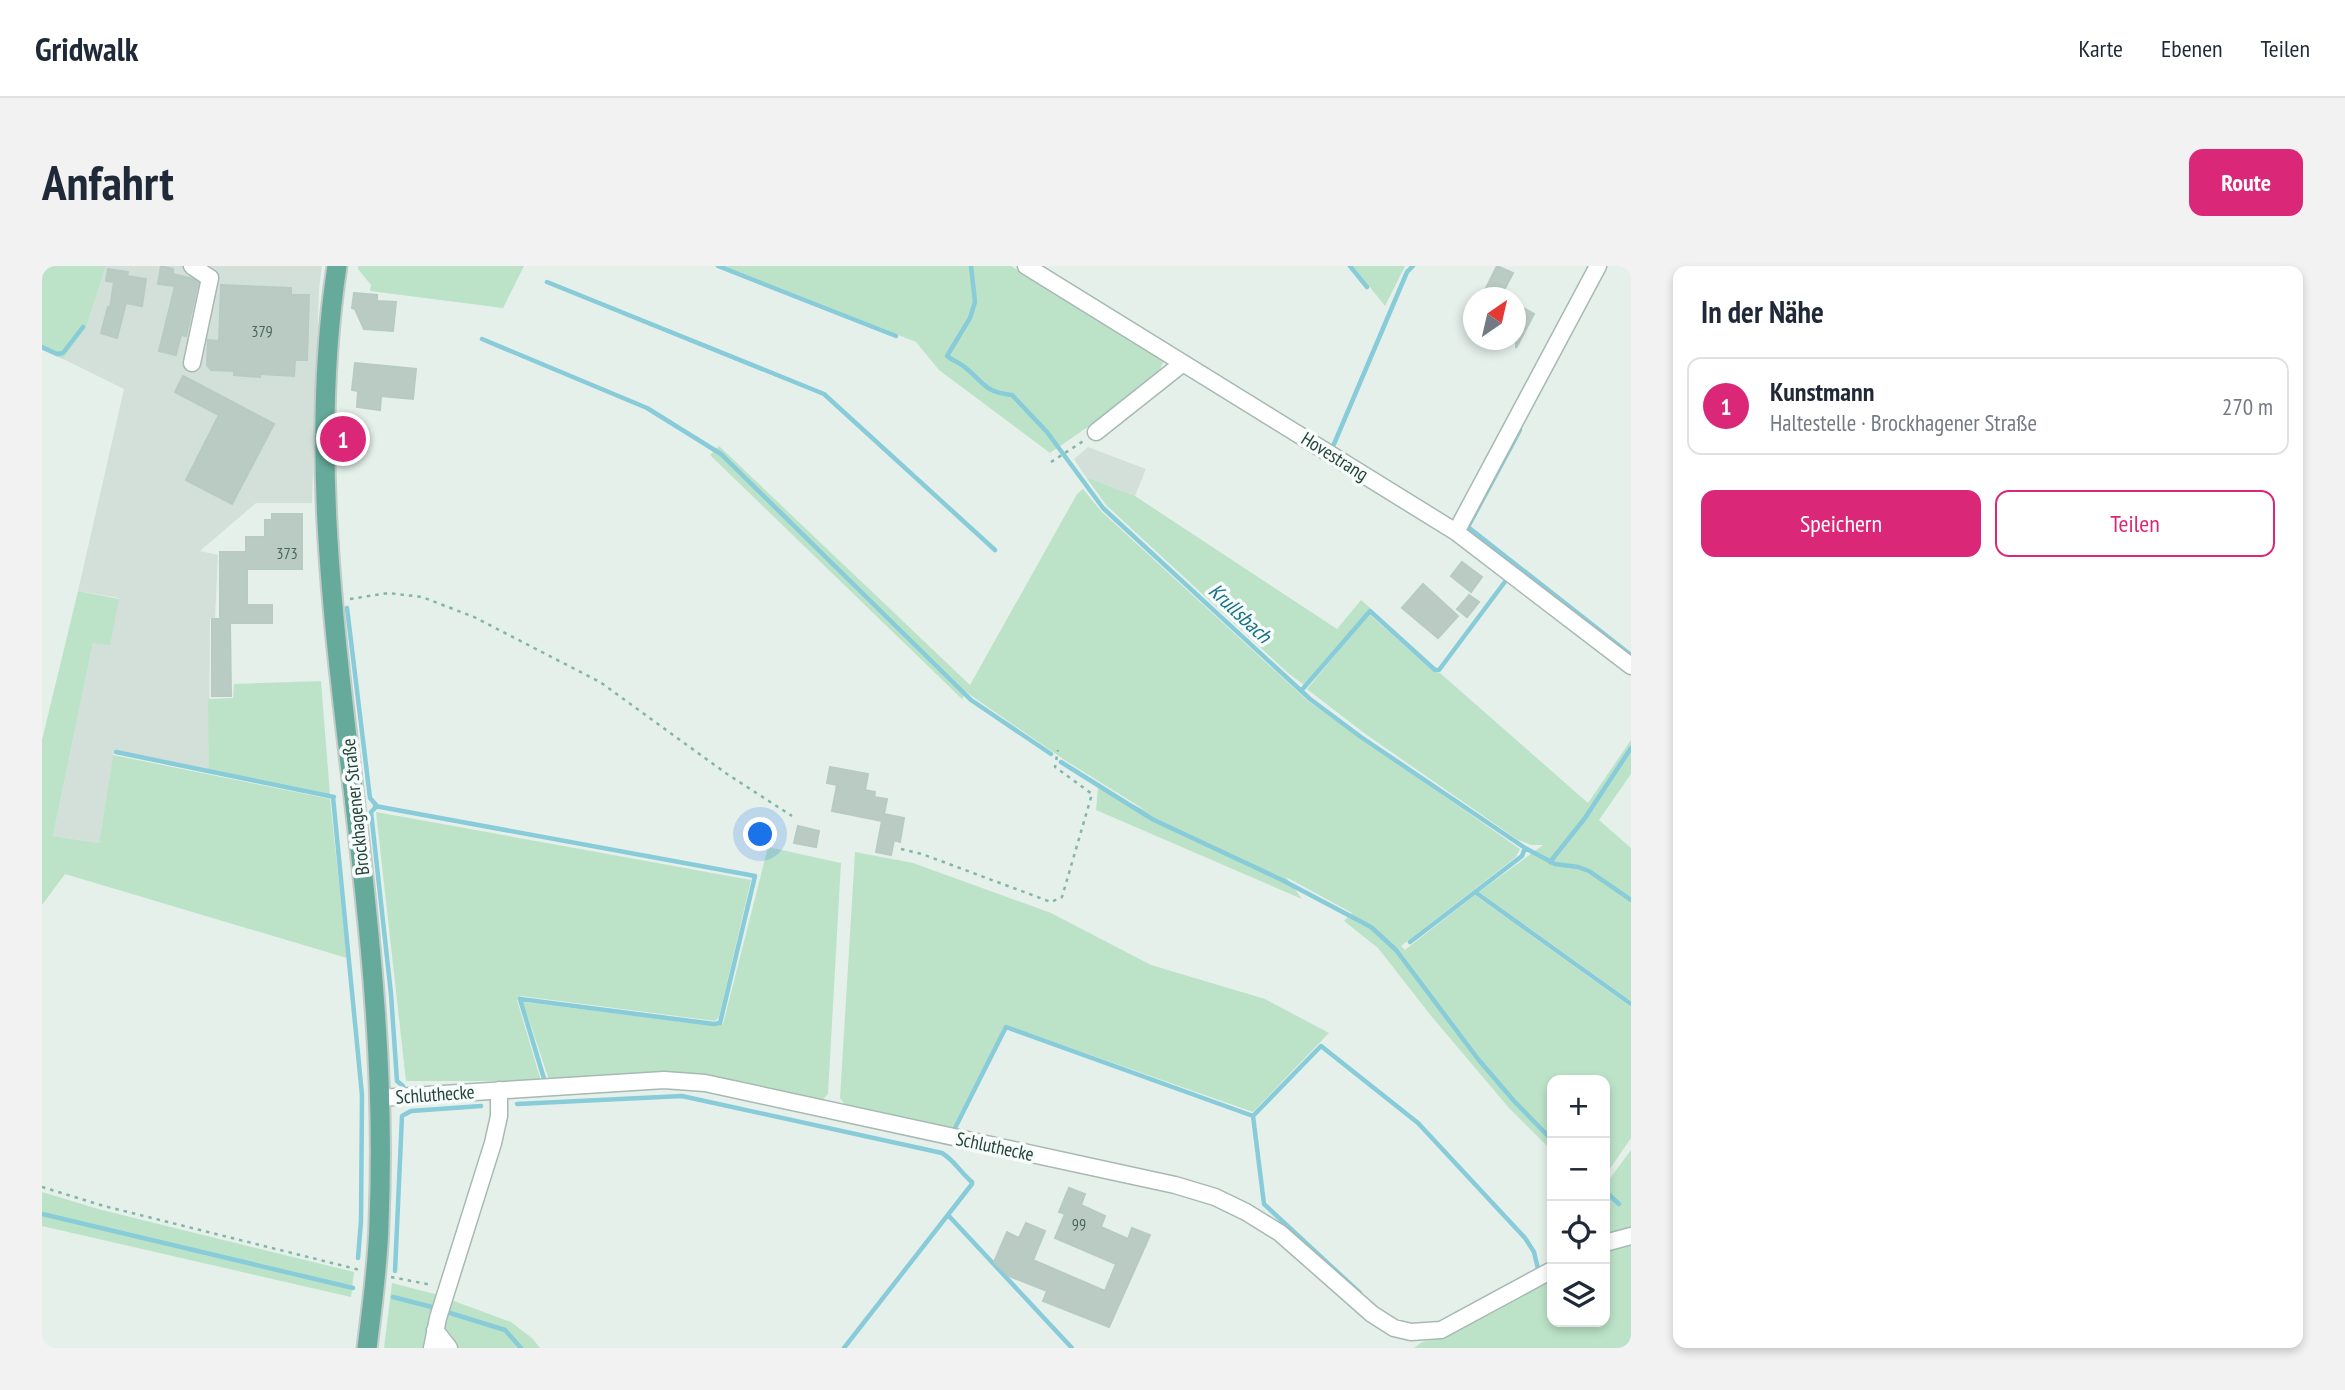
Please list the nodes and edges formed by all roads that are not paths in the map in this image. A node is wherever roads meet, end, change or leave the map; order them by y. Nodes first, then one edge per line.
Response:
1 (192, 266) edge
2 (337, 266) edge
3 (1026, 266) edge
4 (1598, 266) edge
5 (192, 363) dead end
6 (1183, 363) junction
7 (1096, 432) road end
8 (1456, 531) junction
9 (1631, 666) edge
10 (499, 1090) junction
11 (380, 1098) junction
12 (1631, 1236) edge
13 (1610, 1242) edge
14 (1547, 1273) edge
15 (435, 1330) junction
16 (367, 1348) edge
17 (432, 1348) edge
18 (449, 1348) edge

1 - 5 street
2 - 11 main road, Brockhagener Straße
3 - 6 street, Hovestrang
4 - 8 street
6 - 7 street
6 - 8 street, Hovestrang
8 - 9 street, Hovestrang
10 - 11 street, Schluthecke
10 - 14 street, Schluthecke
10 - 15 street
11 - 16 main road, Brockhagener Straße
12 - 13 street
15 - 17 street
15 - 18 street

